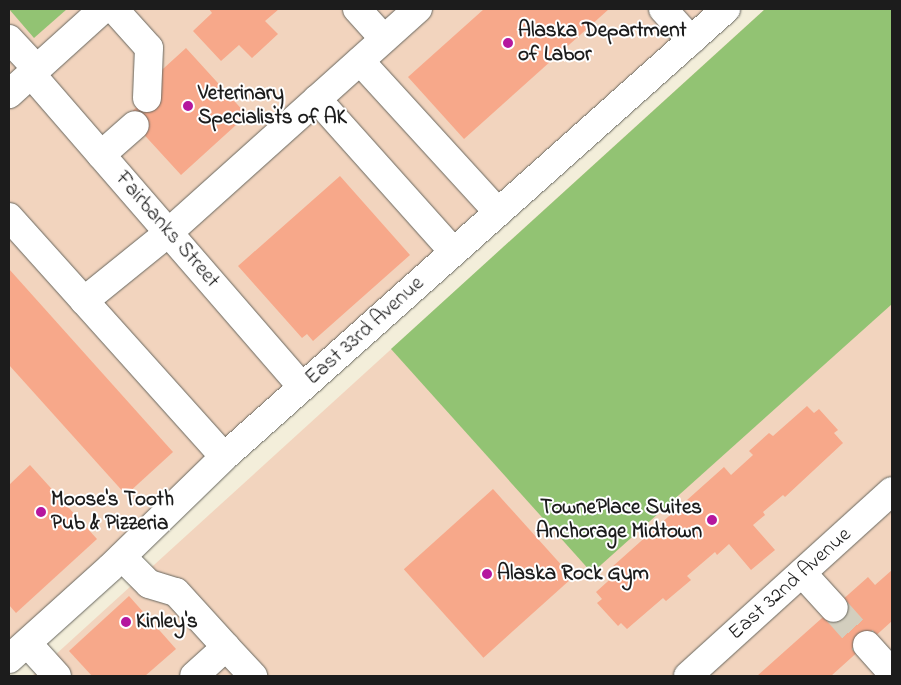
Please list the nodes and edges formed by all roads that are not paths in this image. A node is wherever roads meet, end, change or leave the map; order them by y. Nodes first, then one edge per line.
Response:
1 (104, 9) edge
2 (114, 9) edge
3 (357, 9) edge
4 (418, 9) edge
5 (663, 9) edge
6 (726, 9) edge
7 (9, 39) edge
8 (384, 39) junction
9 (691, 40) junction
10 (360, 61) junction
11 (34, 71) junction
12 (9, 94) edge
13 (147, 98) dead end
14 (317, 99) junction
15 (135, 125) dead end
16 (101, 155) junction
17 (498, 212) junction
18 (9, 217) edge
19 (168, 233) junction
20 (454, 252) junction
21 (84, 301) junction
22 (302, 387) junction
23 (224, 457) junction
24 (892, 492) edge
25 (122, 556) junction
26 (802, 573) junction
27 (834, 608) tunnel mouth
28 (867, 644) tunnel mouth
29 (226, 647) junction
30 (15, 653) edge
31 (888, 668) dead end
32 (57, 676) edge
33 (194, 676) edge
34 (253, 676) edge
35 (688, 676) edge

1 - 11 street
2 - 13 street
3 - 8 street
4 - 8 street
5 - 9 street
6 - 9 street, East 33rd Avenue
7 - 11 street, Fairbanks Street
8 - 10 street
9 - 17 street, East 33rd Avenue
10 - 14 street
10 - 17 street
11 - 12 street
11 - 16 street, Fairbanks Street
14 - 19 street
14 - 20 street
15 - 16 street
16 - 19 street, Fairbanks Street
17 - 20 street, East 33rd Avenue
18 - 21 street
19 - 21 street
19 - 22 street, Fairbanks Street
20 - 22 street, East 33rd Avenue
21 - 23 street
22 - 23 street, East 33rd Avenue
23 - 25 street, East 33rd Avenue
24 - 26 street, East 32nd Avenue
25 - 29 street
25 - 30 street, East 33rd Avenue
26 - 27 street
26 - 35 street, East 32nd Avenue
28 - 31 street
29 - 33 street
29 - 34 street
30 - 32 street

